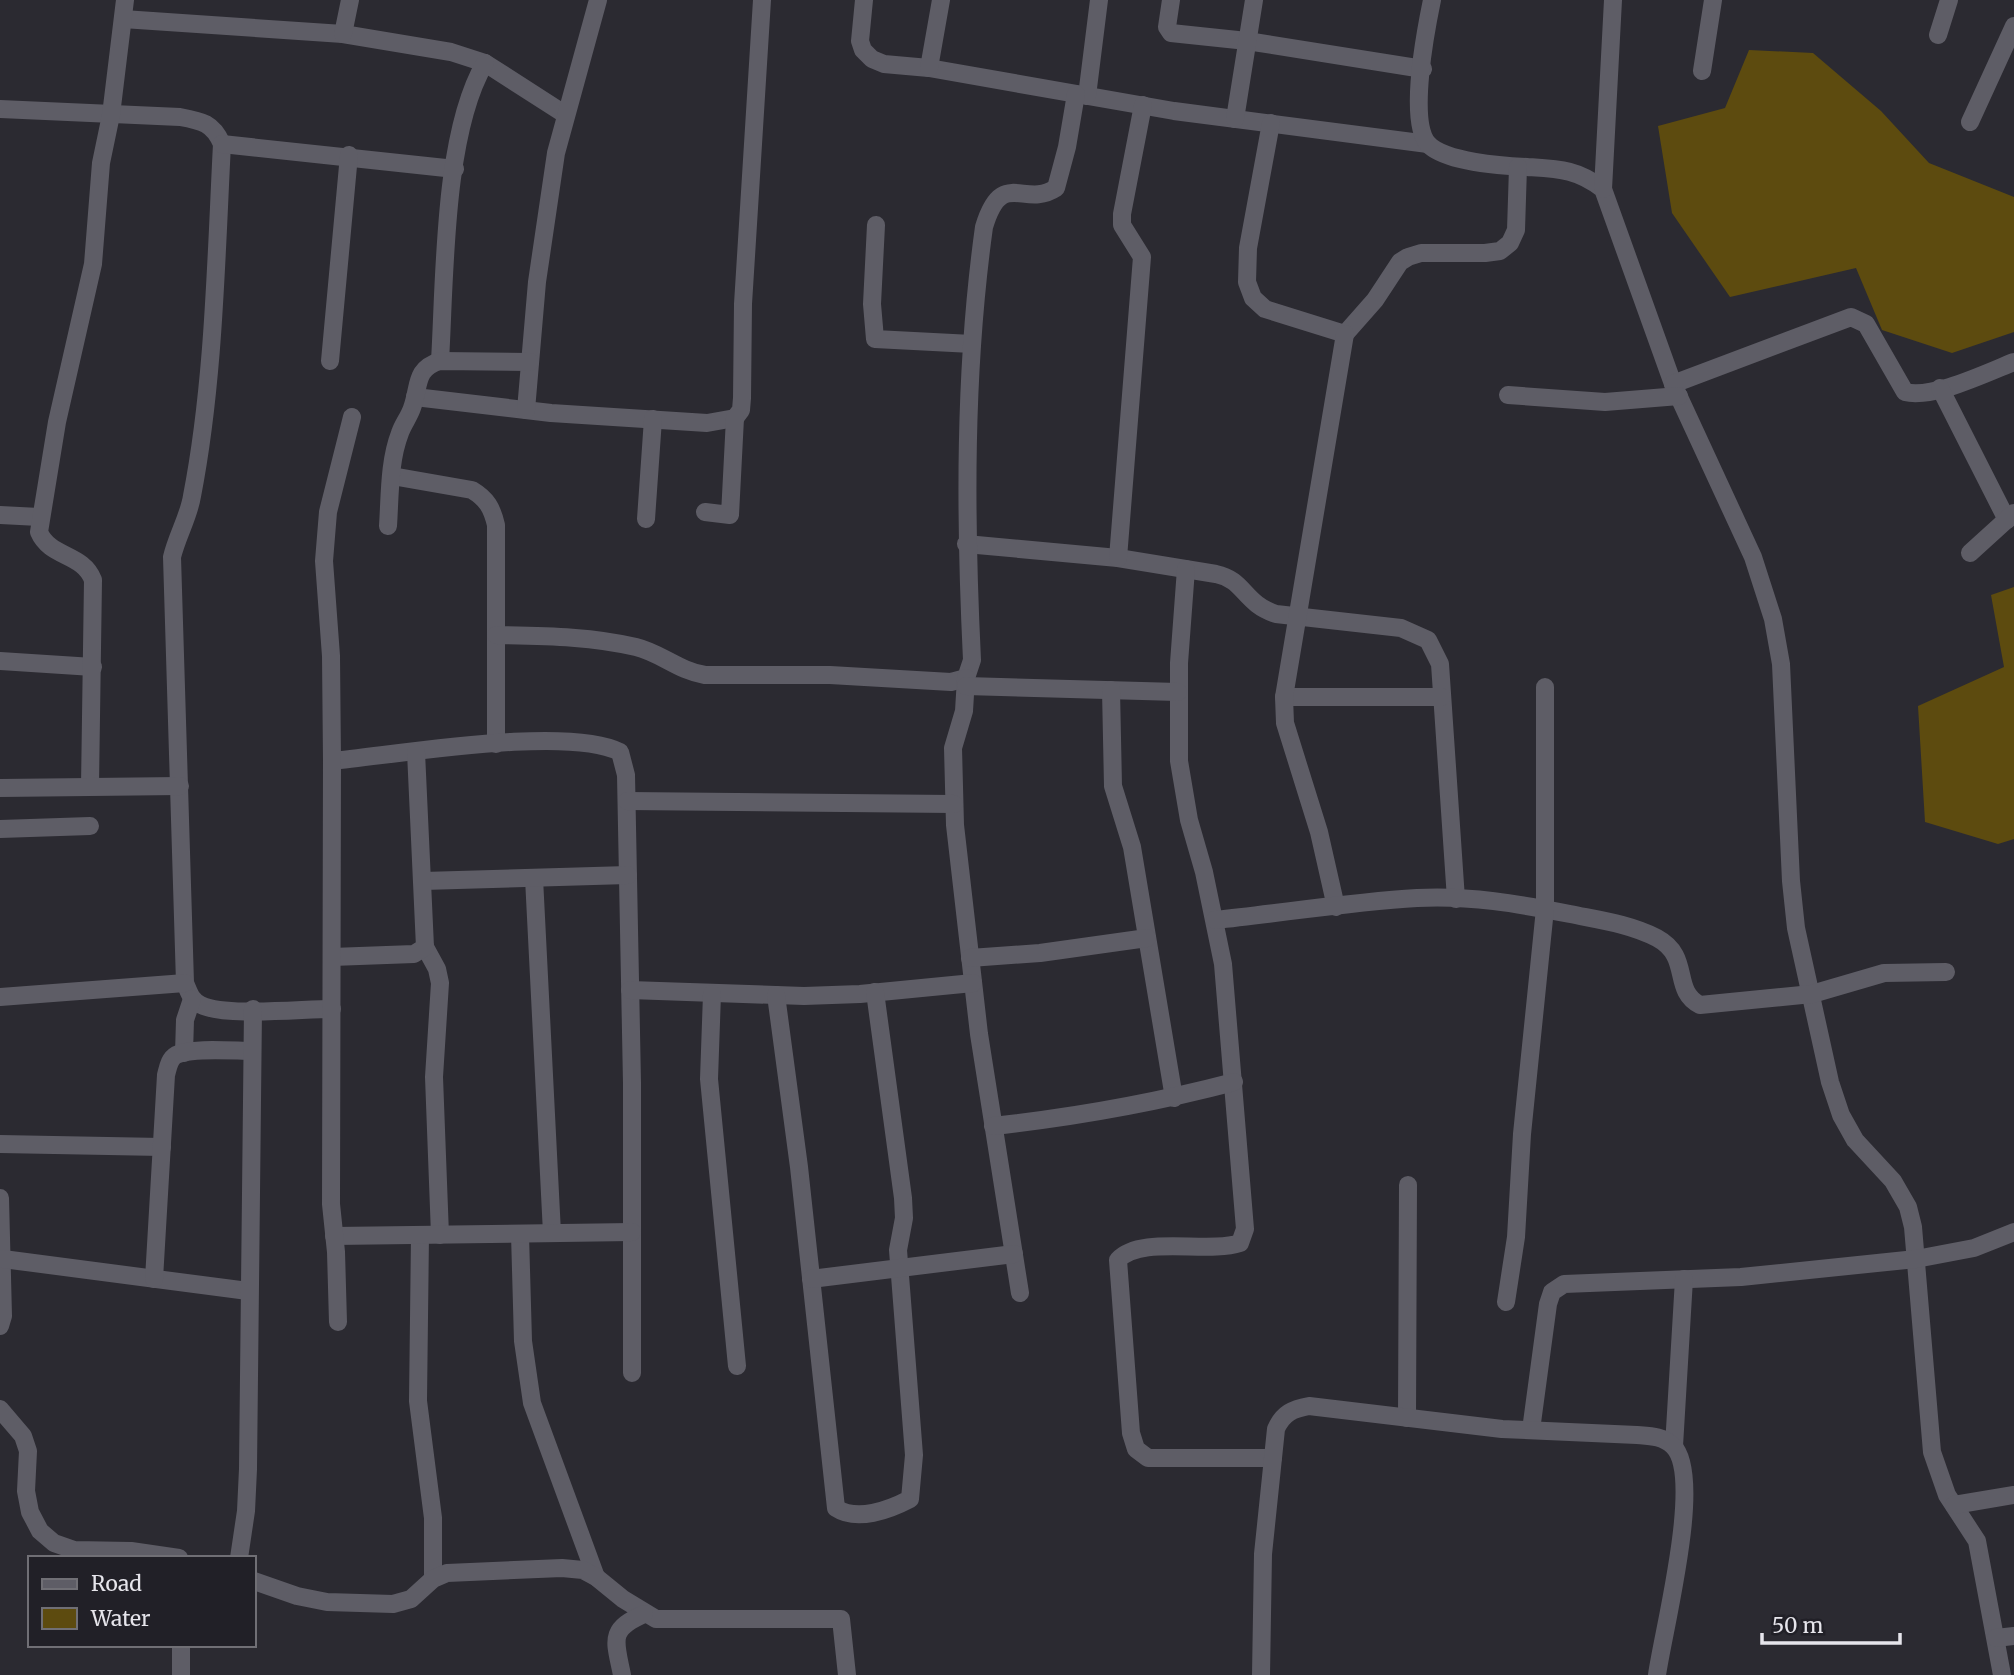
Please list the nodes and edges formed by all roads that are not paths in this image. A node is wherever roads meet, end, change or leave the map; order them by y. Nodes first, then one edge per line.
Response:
1 (125, 0) edge
2 (350, 0) edge
3 (598, 0) edge
4 (762, 0) edge
5 (863, 0) edge
6 (941, 0) edge
7 (1099, 0) edge
8 (1171, 0) edge
9 (1254, 0) edge
10 (1432, 0) edge
11 (1614, 0) edge
12 (1713, 0) edge
13 (1950, 0) edge
14 (123, 19) junction
15 (2014, 26) edge
16 (343, 34) junction
17 (1938, 35) dead end
18 (1247, 41) junction
19 (485, 63) junction
20 (929, 68) junction
21 (1423, 69) junction
22 (1702, 71) dead end
23 (1081, 95) junction
24 (1143, 106) junction
25 (0, 109) edge
26 (111, 115) junction
27 (566, 115) junction
28 (1235, 118) junction
29 (1970, 122) dead end
30 (1271, 123) junction
31 (222, 144) junction
32 (1428, 144) junction
33 (349, 155) junction
34 (1518, 167) junction
35 (455, 169) junction
36 (1603, 188) junction
37 (876, 225) dead end
38 (1345, 334) junction
39 (972, 344) junction
40 (440, 361) junction
41 (330, 362) dead end
42 (530, 362) junction
43 (2014, 362) edge
44 (1940, 388) junction
45 (1676, 390) junction
46 (1508, 395) dead end
47 (415, 397) junction
48 (526, 410) junction
49 (352, 417) dead end
50 (735, 418) junction
51 (653, 419) junction
52 (392, 476) junction
53 (705, 512) dead end
54 (0, 515) edge
55 (39, 517) junction
56 (2010, 517) edge
57 (646, 519) dead end
58 (388, 526) dead end
59 (966, 544) junction
60 (1970, 553) dead end
61 (1118, 558) junction
62 (1186, 569) junction
63 (1296, 618) junction
64 (496, 635) junction
65 (0, 661) edge
66 (93, 667) junction
67 (966, 682) junction
68 (1545, 687) dead end
69 (1111, 690) junction
70 (1178, 692) junction
71 (1442, 696) junction
72 (1284, 697) junction
73 (496, 744) junction
74 (416, 752) junction
75 (332, 761) junction
76 (90, 786) junction
77 (180, 786) junction
78 (0, 788) edge
79 (627, 801) junction
80 (954, 804) junction
81 (89, 826) dead end
82 (0, 829) edge
83 (628, 875) junction
84 (534, 878) junction
85 (423, 881) junction
86 (1456, 899) junction
87 (1336, 907) junction
88 (1545, 909) junction
89 (1215, 920) junction
90 (1147, 938) junction
91 (425, 947) junction
92 (332, 957) junction
93 (970, 958) junction
94 (1946, 972) dead end
95 (973, 983) junction
96 (630, 990) junction
97 (188, 991) junction
98 (875, 992) junction
99 (712, 993) junction
100 (1812, 994) junction
101 (776, 995) junction
102 (0, 997) edge
103 (253, 1009) junction
104 (332, 1009) junction
105 (252, 1051) junction
106 (184, 1053) junction
107 (1234, 1082) junction
108 (1174, 1098) junction
109 (993, 1126) junction
110 (0, 1144) edge
111 (162, 1147) junction
112 (1408, 1185) dead end
113 (0, 1198) edge
114 (2014, 1231) edge
115 (632, 1232) junction
116 (552, 1233) junction
117 (520, 1234) junction
118 (420, 1235) junction
119 (440, 1235) junction
120 (334, 1236) junction
121 (1014, 1254) junction
122 (3, 1259) junction
123 (1916, 1259) junction
124 (900, 1268) junction
125 (154, 1279) junction
126 (811, 1279) junction
127 (1684, 1279) junction
128 (248, 1291) junction
129 (1020, 1293) dead end
130 (1506, 1302) dead end
131 (338, 1322) dead end
132 (0, 1326) edge
133 (737, 1366) dead end
134 (632, 1373) dead end
135 (0, 1409) edge
136 (1407, 1418) junction
137 (1531, 1430) junction
138 (1674, 1446) junction
139 (1273, 1458) junction
140 (2014, 1495) edge
141 (1954, 1505) junction
142 (165, 1556) edge
143 (239, 1556) edge
144 (596, 1577) junction
145 (433, 1579) junction
146 (256, 1582) edge
147 (644, 1614) junction
148 (2014, 1636) edge
149 (1996, 1638) junction
150 (181, 1647) edge
151 (181, 1675) edge
152 (622, 1675) edge
153 (847, 1675) edge
154 (1261, 1675) edge
155 (1657, 1675) edge
156 (2002, 1675) edge

1 - 14 street
2 - 16 street
3 - 27 street
4 - 50 street
5 - 20 street
6 - 20 street
7 - 23 street
8 - 18 street
9 - 18 street
10 - 21 street
11 - 36 street
12 - 22 street
13 - 17 street
14 - 16 street
14 - 26 street
15 - 29 street
16 - 19 street
18 - 21 street
18 - 28 street
19 - 27 street
19 - 35 street
20 - 23 street
21 - 32 street
23 - 24 street
23 - 39 street
24 - 28 street
24 - 61 street
25 - 26 street
26 - 31 street
26 - 55 street
27 - 42 street
28 - 30 street
30 - 32 street
30 - 38 street
31 - 33 street
31 - 77 street
32 - 34 street
33 - 35 street
33 - 41 street
34 - 36 street
34 - 38 street
35 - 40 street
36 - 45 street
37 - 39 street
38 - 63 street
39 - 59 street
40 - 42 street
40 - 47 street
42 - 48 street
43 - 44 street
44 - 45 street
44 - 56 street
45 - 46 street
45 - 100 street
47 - 48 street
47 - 52 street
48 - 51 street
49 - 75 street
50 - 51 street
50 - 53 street
51 - 57 street
52 - 58 street
52 - 64 street
54 - 55 street
55 - 66 street
56 - 60 street
59 - 61 street
59 - 67 street
61 - 62 street
62 - 63 street
62 - 70 street
63 - 71 street
63 - 72 street
64 - 67 street
64 - 73 street
65 - 66 street
66 - 76 street
67 - 69 street
67 - 80 street
68 - 88 street
69 - 70 street
69 - 90 street
70 - 89 street
71 - 72 street
71 - 86 street
72 - 87 street
73 - 74 street
73 - 79 street
74 - 75 street
74 - 85 street
75 - 92 street
76 - 77 street
76 - 78 street
77 - 97 street
79 - 80 street
79 - 83 street
80 - 93 street
81 - 82 street
83 - 84 street
83 - 96 street
84 - 85 street
84 - 116 street
85 - 91 street
86 - 87 street
86 - 88 street
87 - 89 street
88 - 100 street
88 - 130 street
89 - 107 street
90 - 93 street
90 - 108 street
91 - 92 street
91 - 119 street
92 - 104 street
93 - 95 street
94 - 100 street
95 - 98 street
95 - 109 street
96 - 99 street
96 - 115 street
97 - 102 street
97 - 103 street
97 - 106 street
98 - 101 street
98 - 124 street
99 - 101 street
99 - 133 street
100 - 123 street
101 - 126 street
103 - 104 street
103 - 105 street
104 - 120 street
105 - 106 street
105 - 128 street
106 - 111 street
107 - 108 street
107 - 139 street
108 - 109 street
109 - 121 street
110 - 111 street
111 - 125 street
112 - 136 street
113 - 122 street
114 - 123 street
115 - 116 street
115 - 134 street
116 - 117 street
117 - 119 street
117 - 144 street
118 - 119 street
118 - 120 street
118 - 145 street
120 - 131 street
121 - 124 street
121 - 129 street
122 - 125 street
122 - 132 street
123 - 127 street
123 - 141 street
124 - 126 street
124 - 126 street
125 - 128 street
127 - 137 street
127 - 138 street
128 - 143 street
135 - 142 street
136 - 137 street
136 - 139 street
137 - 138 street
138 - 155 street
139 - 154 street
140 - 141 street
141 - 149 street
144 - 145 street
144 - 147 street
145 - 146 street
147 - 152 street
147 - 153 street
148 - 149 street
149 - 156 street
150 - 151 street

